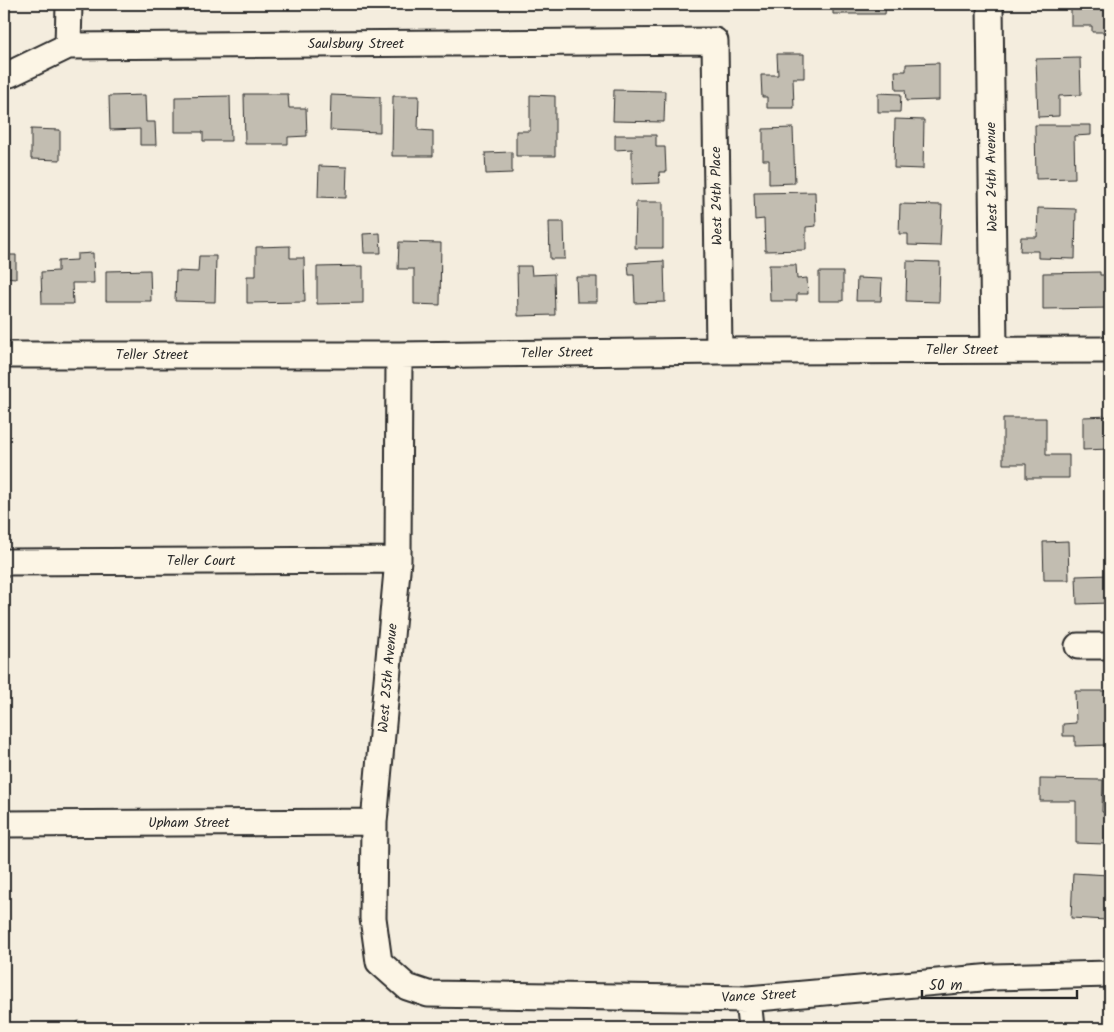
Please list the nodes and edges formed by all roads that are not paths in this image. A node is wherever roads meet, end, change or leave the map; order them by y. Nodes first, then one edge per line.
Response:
1 (69, 4) edge
2 (990, 4) edge
3 (715, 42) joint
4 (68, 46) junction
5 (4, 74) edge
6 (994, 350) junction
7 (1110, 350) edge
8 (719, 351) junction
9 (4, 355) edge
10 (399, 355) junction
11 (398, 560) junction
12 (4, 562) edge
13 (1078, 646) dead end
14 (1110, 646) edge
15 (374, 822) junction
16 (4, 824) edge
17 (1110, 974) edge
18 (407, 987) joint
19 (748, 999) junction
20 (751, 1028) edge

1 - 4 street
2 - 6 street, West 24th Avenue
3 - 4 street, Saulsbury Street
3 - 8 street, West 24th Place
4 - 5 street, Saulsbury Street
6 - 7 street, Teller Street
6 - 8 street, Teller Street
8 - 10 street, Teller Street
9 - 10 street, Teller Street
10 - 11 street, West 25th Avenue
11 - 12 street, Teller Court
11 - 15 street, West 25th Avenue
13 - 14 street
15 - 16 street, Upham Street
15 - 18 street, West 25th Avenue
17 - 19 street, Vance Street
18 - 19 street, Vance Street
19 - 20 street

